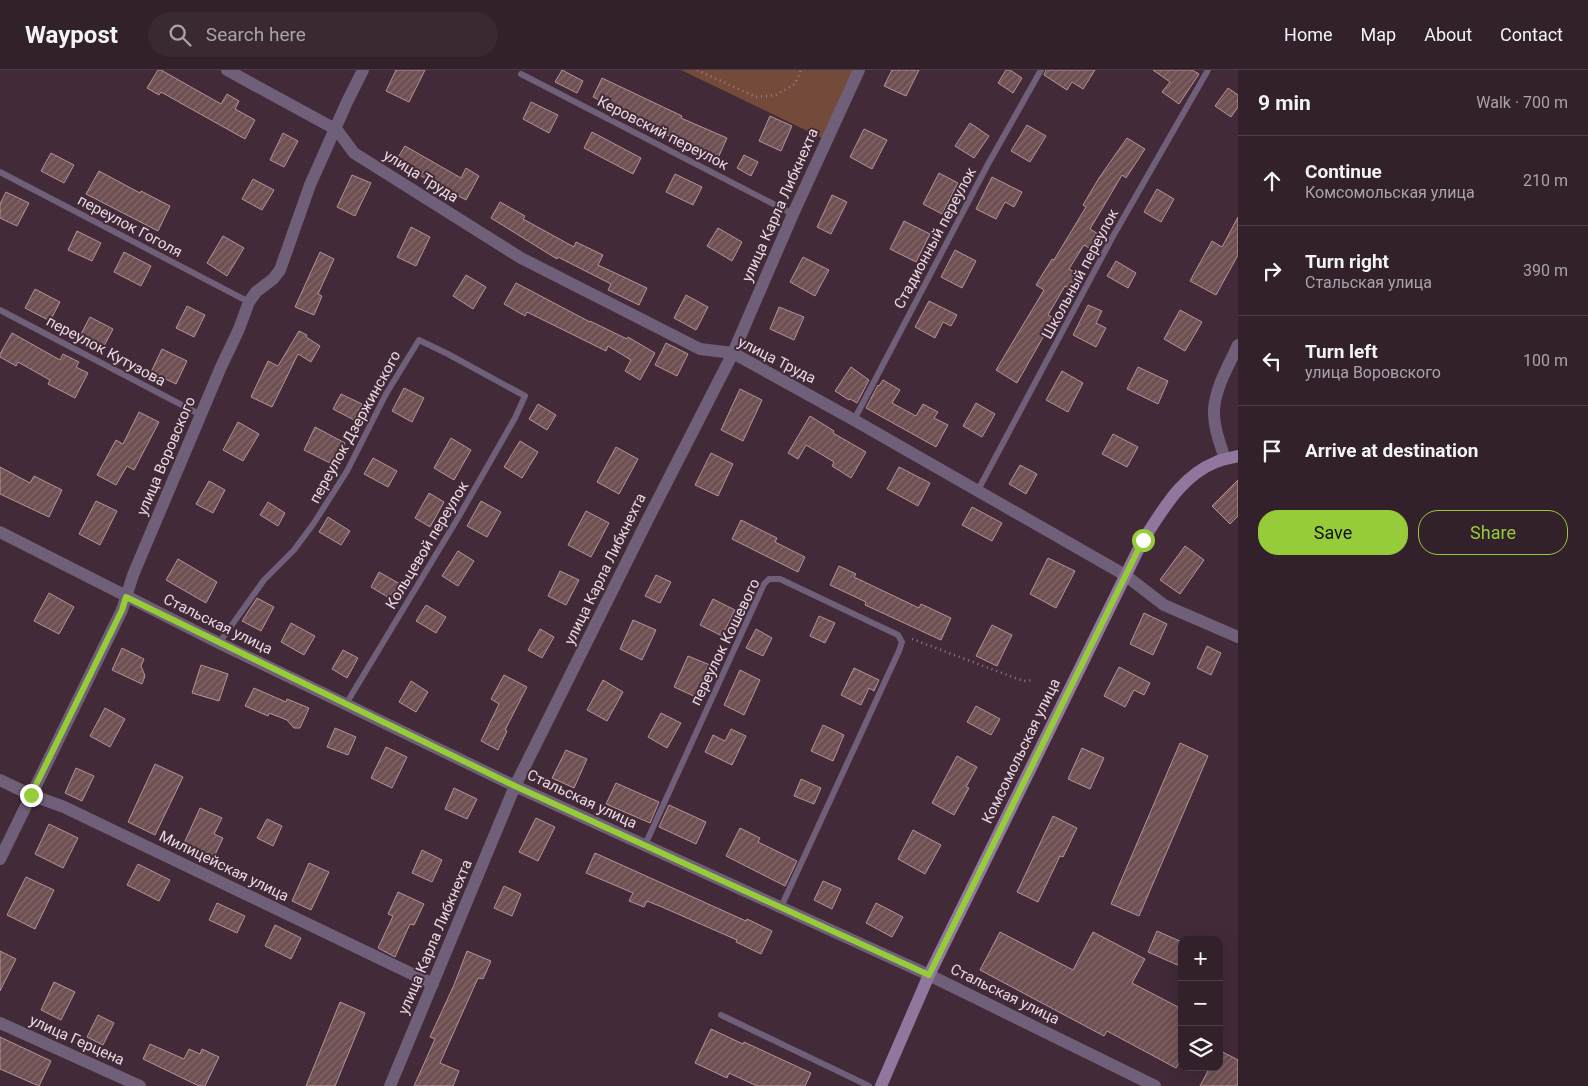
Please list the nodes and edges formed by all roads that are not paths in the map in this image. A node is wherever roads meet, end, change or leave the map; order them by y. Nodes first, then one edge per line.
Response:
1 (227, 70) edge
2 (363, 70) edge
3 (858, 70) edge
4 (1041, 70) edge
5 (1208, 70) edge
6 (521, 74) dead end
7 (335, 129) junction
8 (0, 172) edge
9 (793, 214) junction
10 (249, 302) junction
11 (0, 310) edge
12 (1238, 345) edge
13 (733, 353) junction
14 (525, 396) joint
15 (201, 415) junction
16 (854, 420) junction
17 (1238, 456) edge
18 (1225, 459) junction
19 (977, 492) junction
20 (0, 532) edge
21 (1125, 576) junction
22 (126, 597) junction
23 (1238, 637) edge
24 (219, 643) junction
25 (346, 704) junction
26 (0, 780) edge
27 (515, 786) junction
28 (31, 795) junction
29 (645, 845) junction
30 (0, 859) edge
31 (781, 908) junction
32 (929, 975) junction
33 (433, 984) junction
34 (721, 1015) dead end
35 (0, 1023) edge
36 (140, 1086) edge
37 (390, 1086) edge
38 (869, 1086) edge
39 (881, 1086) edge
40 (1155, 1086) edge

1 - 7 street, улица Труда
2 - 7 street, улица Воровского
3 - 9 street, улица Карла Либкнехта
4 - 16 lane, Стадионный переулок
5 - 19 lane, Школьный переулок
6 - 9 lane, Керовский переулок
7 - 10 street, улица Воровского
7 - 13 street, улица Труда
8 - 10 lane, переулок Гоголя
9 - 13 street, улица Карла Либкнехта
10 - 15 street, улица Воровского
11 - 15 lane, переулок Кутузова
12 - 18 street
13 - 16 street, улица Труда
13 - 27 street, улица Карла Либкнехта
14 - 24 lane, переулок Дзержинского
14 - 25 lane, Кольцевой переулок
15 - 22 street, улица Воровского
16 - 19 street, улица Труда
17 - 18 main road, Комсомольская улица
18 - 21 main road, Комсомольская улица
19 - 21 street, улица Труда
20 - 22 street, Стальская улица
21 - 23 street, улица Труда
21 - 32 main road, Комсомольская улица
22 - 24 street, Стальская улица
22 - 28 street, улица Воровского
24 - 25 street, Стальская улица
25 - 27 street, Стальская улица
26 - 28 street, Милицейская улица
27 - 29 street, Стальская улица
27 - 33 street, улица Карла Либкнехта
28 - 30 street, улица Воровского
28 - 33 street, Милицейская улица
29 - 31 street, Стальская улица
29 - 31 lane, переулок Кошевого
31 - 32 street, Стальская улица
32 - 39 main road, Комсомольская улица
32 - 40 street, Стальская улица
33 - 37 street, улица Карла Либкнехта
34 - 38 lane
35 - 36 street, улица Герцена

